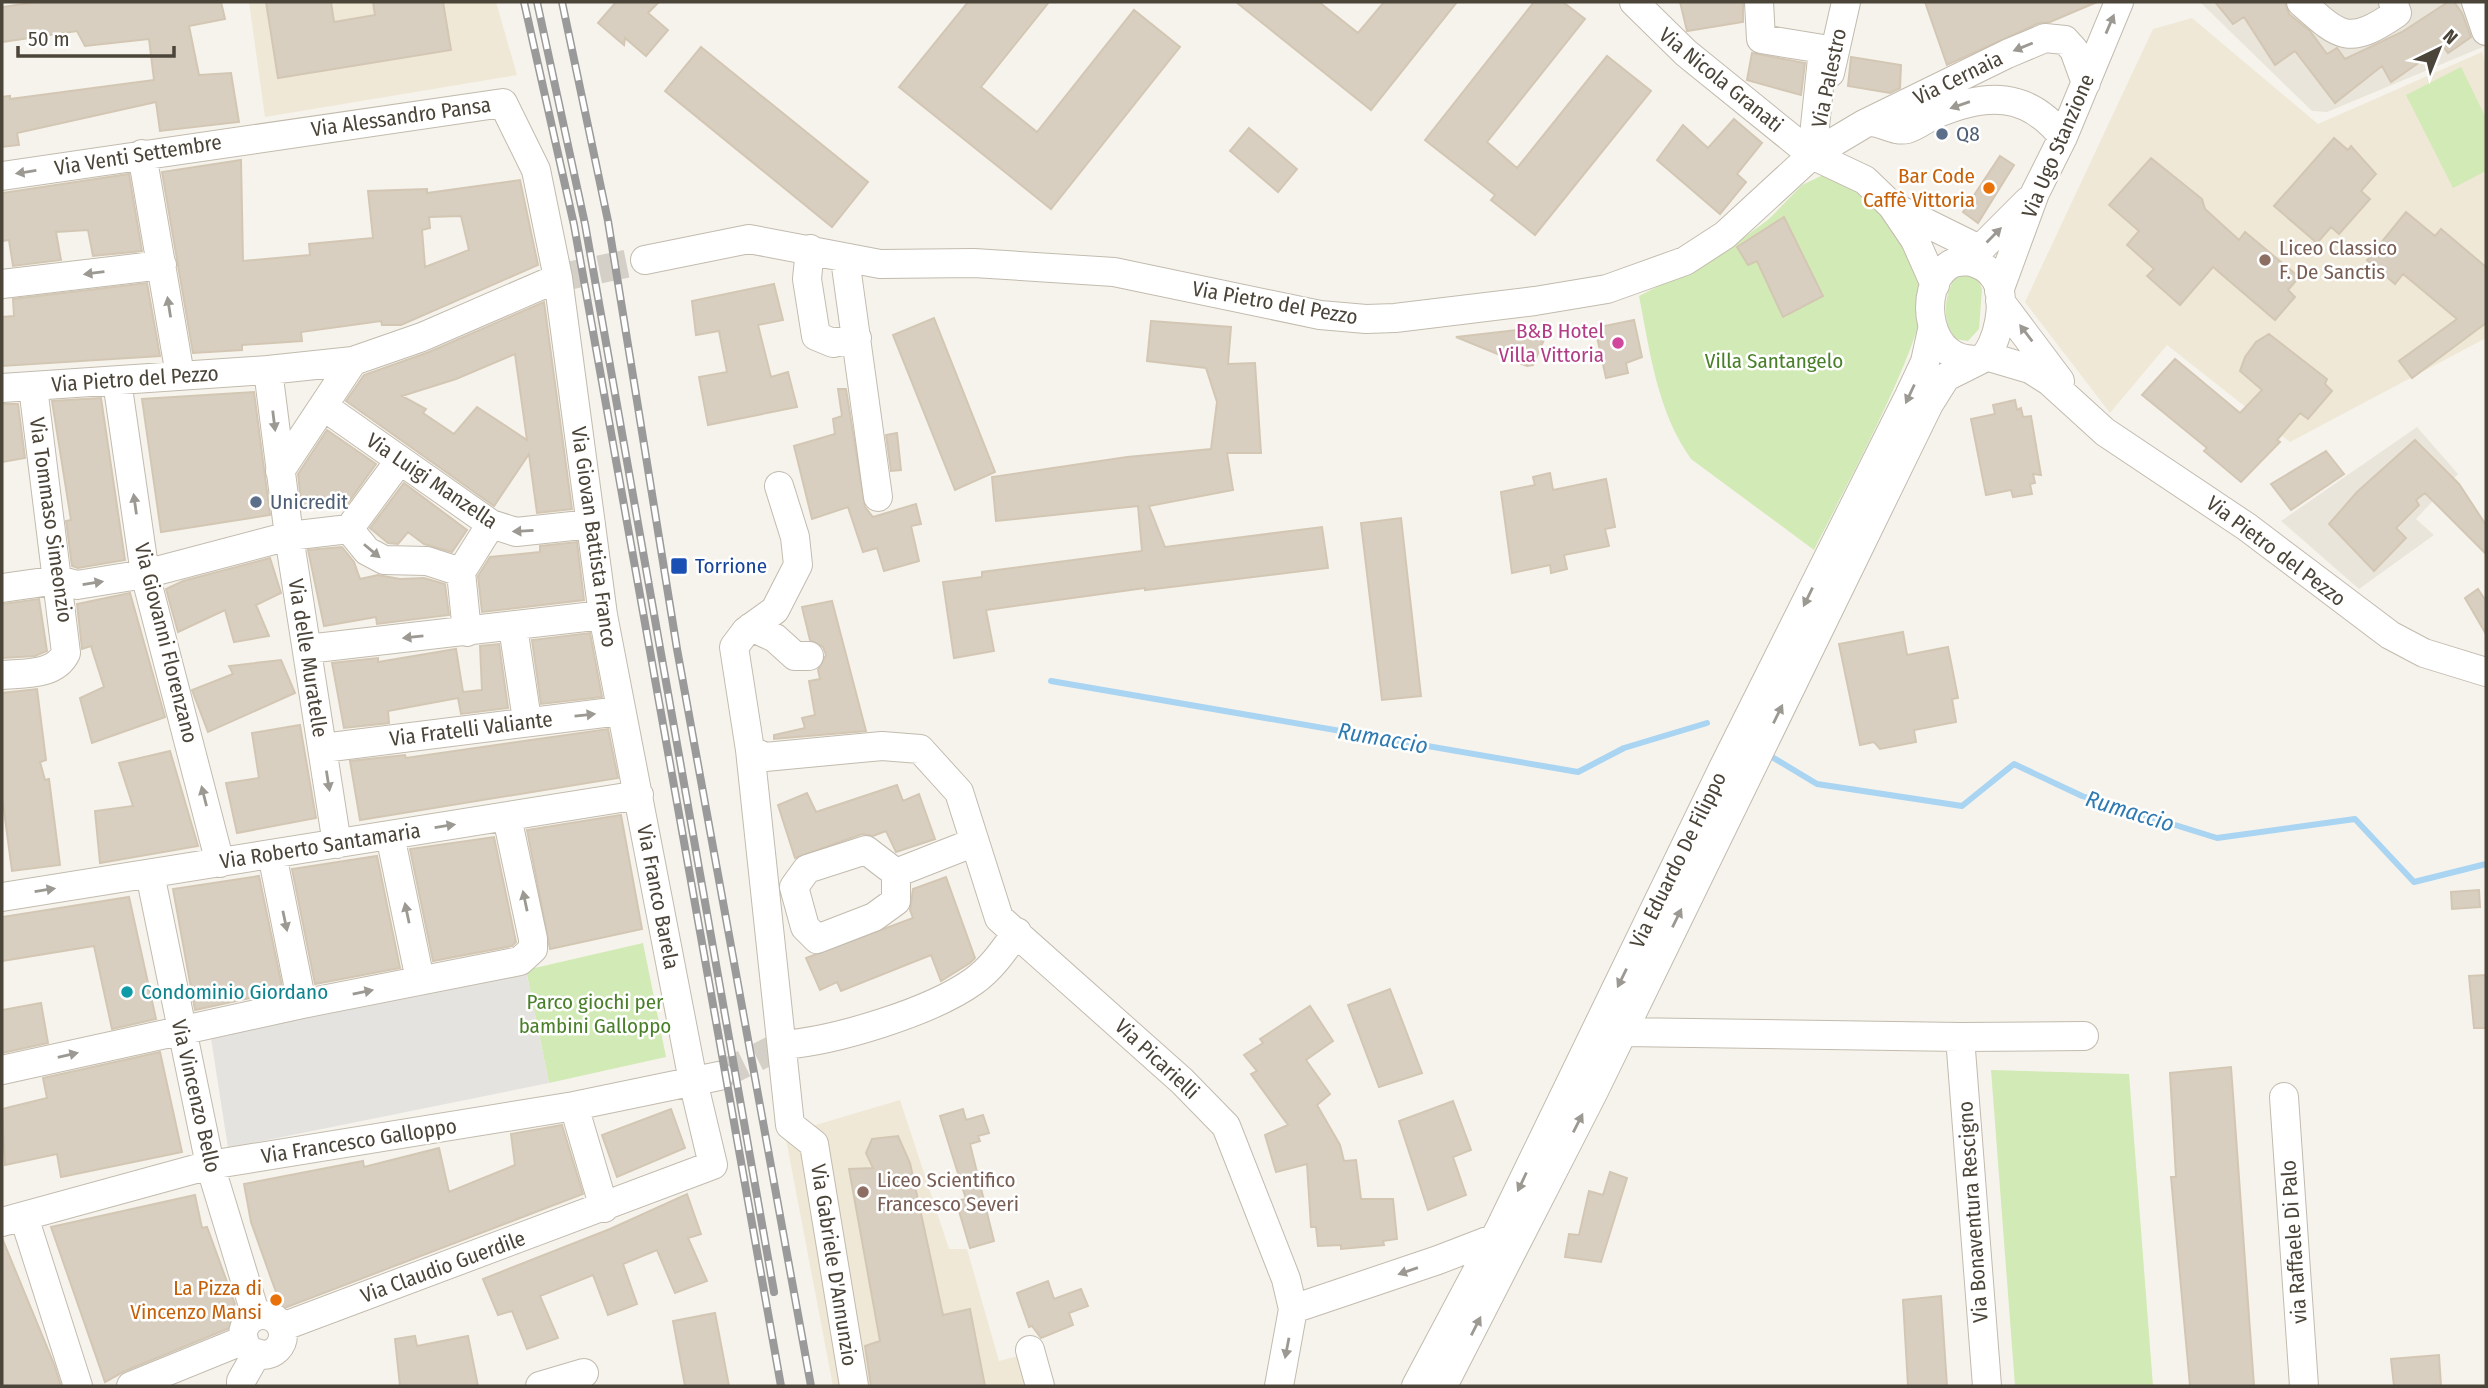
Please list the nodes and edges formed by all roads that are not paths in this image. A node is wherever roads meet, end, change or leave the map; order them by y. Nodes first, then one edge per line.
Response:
1 (1634, 2) edge
2 (1759, 2) edge
3 (1846, 2) edge
4 (2119, 2) edge
5 (2301, 2) edge
6 (2393, 2) edge
7 (2476, 2) edge
8 (2486, 31) edge
9 (2086, 83) junction
10 (1870, 122) junction
11 (274, 135) joint
12 (2063, 137) junction
13 (142, 154) junction
14 (1812, 155) junction
15 (2, 176) edge
16 (2035, 193) junction
17 (1892, 206) junction
18 (551, 244) joint
19 (810, 249) junction
20 (845, 259) junction
21 (645, 260) tunnel mouth
22 (162, 265) junction
23 (558, 278) junction
24 (2, 284) edge
25 (1935, 285) junction
26 (1999, 296) junction
27 (1932, 330) junction
28 (857, 338) junction
29 (1984, 358) junction
30 (353, 361) junction
31 (268, 370) junction
32 (180, 375) junction
33 (117, 381) junction
34 (33, 387) junction
35 (2, 388) edge
36 (323, 406) junction
37 (2078, 407) junction
38 (400, 460) junction
39 (280, 471) junction
40 (779, 486) dead end
41 (878, 497) dead end
42 (491, 524) junction
43 (591, 524) junction
44 (349, 529) junction
45 (289, 536) junction
46 (461, 572) junction
47 (145, 575) junction
48 (58, 580) junction
49 (2, 587) edge
50 (603, 615) junction
51 (513, 628) junction
52 (467, 632) junction
53 (738, 633) junction
54 (307, 649) junction
55 (809, 656) dead end
56 (2486, 672) edge
57 (2, 675) edge
58 (620, 711) junction
59 (527, 720) junction
60 (323, 748) junction
61 (750, 750) junction
62 (639, 795) junction
63 (507, 817) junction
64 (390, 835) junction
65 (975, 842) junction
66 (337, 844) junction
67 (272, 854) junction
68 (220, 863) junction
69 (896, 873) dead end
70 (150, 874) junction
71 (2, 897) edge
72 (1017, 932) junction
73 (421, 980) junction
74 (302, 1004) junction
75 (181, 1030) junction
76 (1623, 1032) junction
77 (2084, 1036) dead end
78 (1960, 1037) junction
79 (782, 1045) junction
80 (2, 1070) edge
81 (706, 1079) junction
82 (2284, 1097) dead end
83 (574, 1106) junction
84 (210, 1165) junction
85 (604, 1208) junction
86 (13, 1219) edge
87 (1495, 1237) junction
88 (1293, 1309) junction
89 (252, 1336) junction
90 (1030, 1350) dead end
91 (584, 1373) dead end
92 (78, 1386) edge
93 (131, 1386) edge
94 (241, 1386) edge
95 (540, 1386) edge
96 (854, 1386) edge
97 (1040, 1386) edge
98 (1279, 1386) edge
99 (1416, 1386) edge
100 (1443, 1386) edge
101 (1987, 1386) edge
102 (2304, 1386) edge

1 - 14 street, Via Nicola Granati
2 - 14 street
3 - 14 street, Via Palestro
9 -> 4 street, Via Ugo Stanzione
5 - 6 street
7 - 8 street
9 -> 10 street, Via Cernaia
9 - 12 street, Via Ugo Stanzione
12 -> 10 street
10 - 14 street, Via Cernaia
11 - 13 street, Via Venti Settembre
11 - 18 street, Via Alessandro Pansa
12 - 16 street, Via Ugo Stanzione
13 -> 15 street, Via Venti Settembre
13 - 22 street
14 - 17 street
14 - 20 street, Via Pietro del Pezzo
17 -> 16 street
16 - 26 street, Via Ugo Stanzione
17 - 25 street
18 - 23 street, Via Giovan Battista Franco
19 - 20 street, Via Pietro del Pezzo
19 - 21 street, Via Pietro del Pezzo
19 - 28 street
20 - 28 street
22 -> 24 street
32 -> 22 street
23 - 30 street
23 - 43 street, Via Giovan Battista Franco
25 - 26 street
25 - 27 street
26 - 29 street
37 -> 26 street, Via Pietro del Pezzo
27 - 29 street
27 -> 87 street, Via Eduardo De Filippo
28 - 41 street
29 - 37 street, Via Pietro del Pezzo
76 -> 29 street, Via Eduardo De Filippo
30 - 31 street, Via Pietro del Pezzo
30 - 36 street
31 - 32 street, Via Pietro del Pezzo
31 -> 39 street, Via delle Muratelle
32 - 33 street, Via Pietro del Pezzo
33 - 34 street, Via Pietro del Pezzo
47 -> 33 street, Via Giovanni Florenzano
34 - 35 street, Via Pietro del Pezzo
34 - 48 street, Via Tommaso Simeonzio
36 - 38 street, Via Luigi Manzella
36 - 39 street
37 - 56 street, Via Pietro del Pezzo
38 - 42 street, Via Luigi Manzella
38 - 44 street
39 - 45 street, Via delle Muratelle
40 - 53 street
43 -> 42 street, Via Luigi Manzella
42 - 46 street
43 - 50 street, Via Giovan Battista Franco
44 - 45 street
44 -> 46 street
45 - 47 street
45 - 54 street, Via delle Muratelle
46 - 52 street
48 -> 47 street
68 -> 47 street, Via Giovanni Florenzano
48 - 49 street
48 - 57 street, Via Tommaso Simeonzio
50 - 51 street
50 - 58 street, Via Giovan Battista Franco
51 - 52 street
51 - 59 street
52 -> 54 street
53 - 55 street
53 - 61 street
54 - 60 street, Via delle Muratelle
59 -> 58 street, Via Fratelli Valiante
58 - 62 street, Via Giovan Battista Franco
59 - 60 street, Via Fratelli Valiante
60 -> 66 street, Via delle Muratelle
61 - 65 street, Via Picarielli
61 - 79 street
62 - 63 street, Via Roberto Santamaria
62 - 81 street, Via Franco Barela
64 -> 63 street, Via Roberto Santamaria
73 -> 63 street
64 - 66 street, Via Roberto Santamaria
73 -> 64 street
65 - 69 street
65 - 72 street, Via Picarielli
66 - 67 street, Via Roberto Santamaria
67 - 68 street, Via Roberto Santamaria
67 -> 74 street
68 - 70 street, Via Roberto Santamaria
71 -> 70 street, Via Roberto Santamaria
70 - 75 street, Via Vincenzo Bello
72 - 79 street
72 - 88 street, Via Picarielli
74 -> 73 street
74 - 75 street
80 -> 75 street
75 - 84 street, Via Vincenzo Bello
76 - 78 street
100 -> 76 street, Via Eduardo De Filippo
77 - 78 street
78 - 101 street, Via Bonaventura Rescigno
79 - 96 street, Via Gabriele D'Annunzio
81 - 83 street, Via Francesco Galloppo
81 - 85 street, Via Claudio Guerdile
82 - 102 street, via Raffaele Di Palo
83 - 84 street, Via Francesco Galloppo
83 - 85 street
84 - 86 street, Via Francesco Galloppo
84 - 89 street, Via Vincenzo Bello
85 - 89 street, Via Claudio Guerdile
86 - 92 street
87 -> 88 street
87 - 99 street, Via Eduardo De Filippo
88 -> 98 street, Via Picarielli
89 - 93 street
89 - 94 street
90 - 97 street
91 - 95 street

